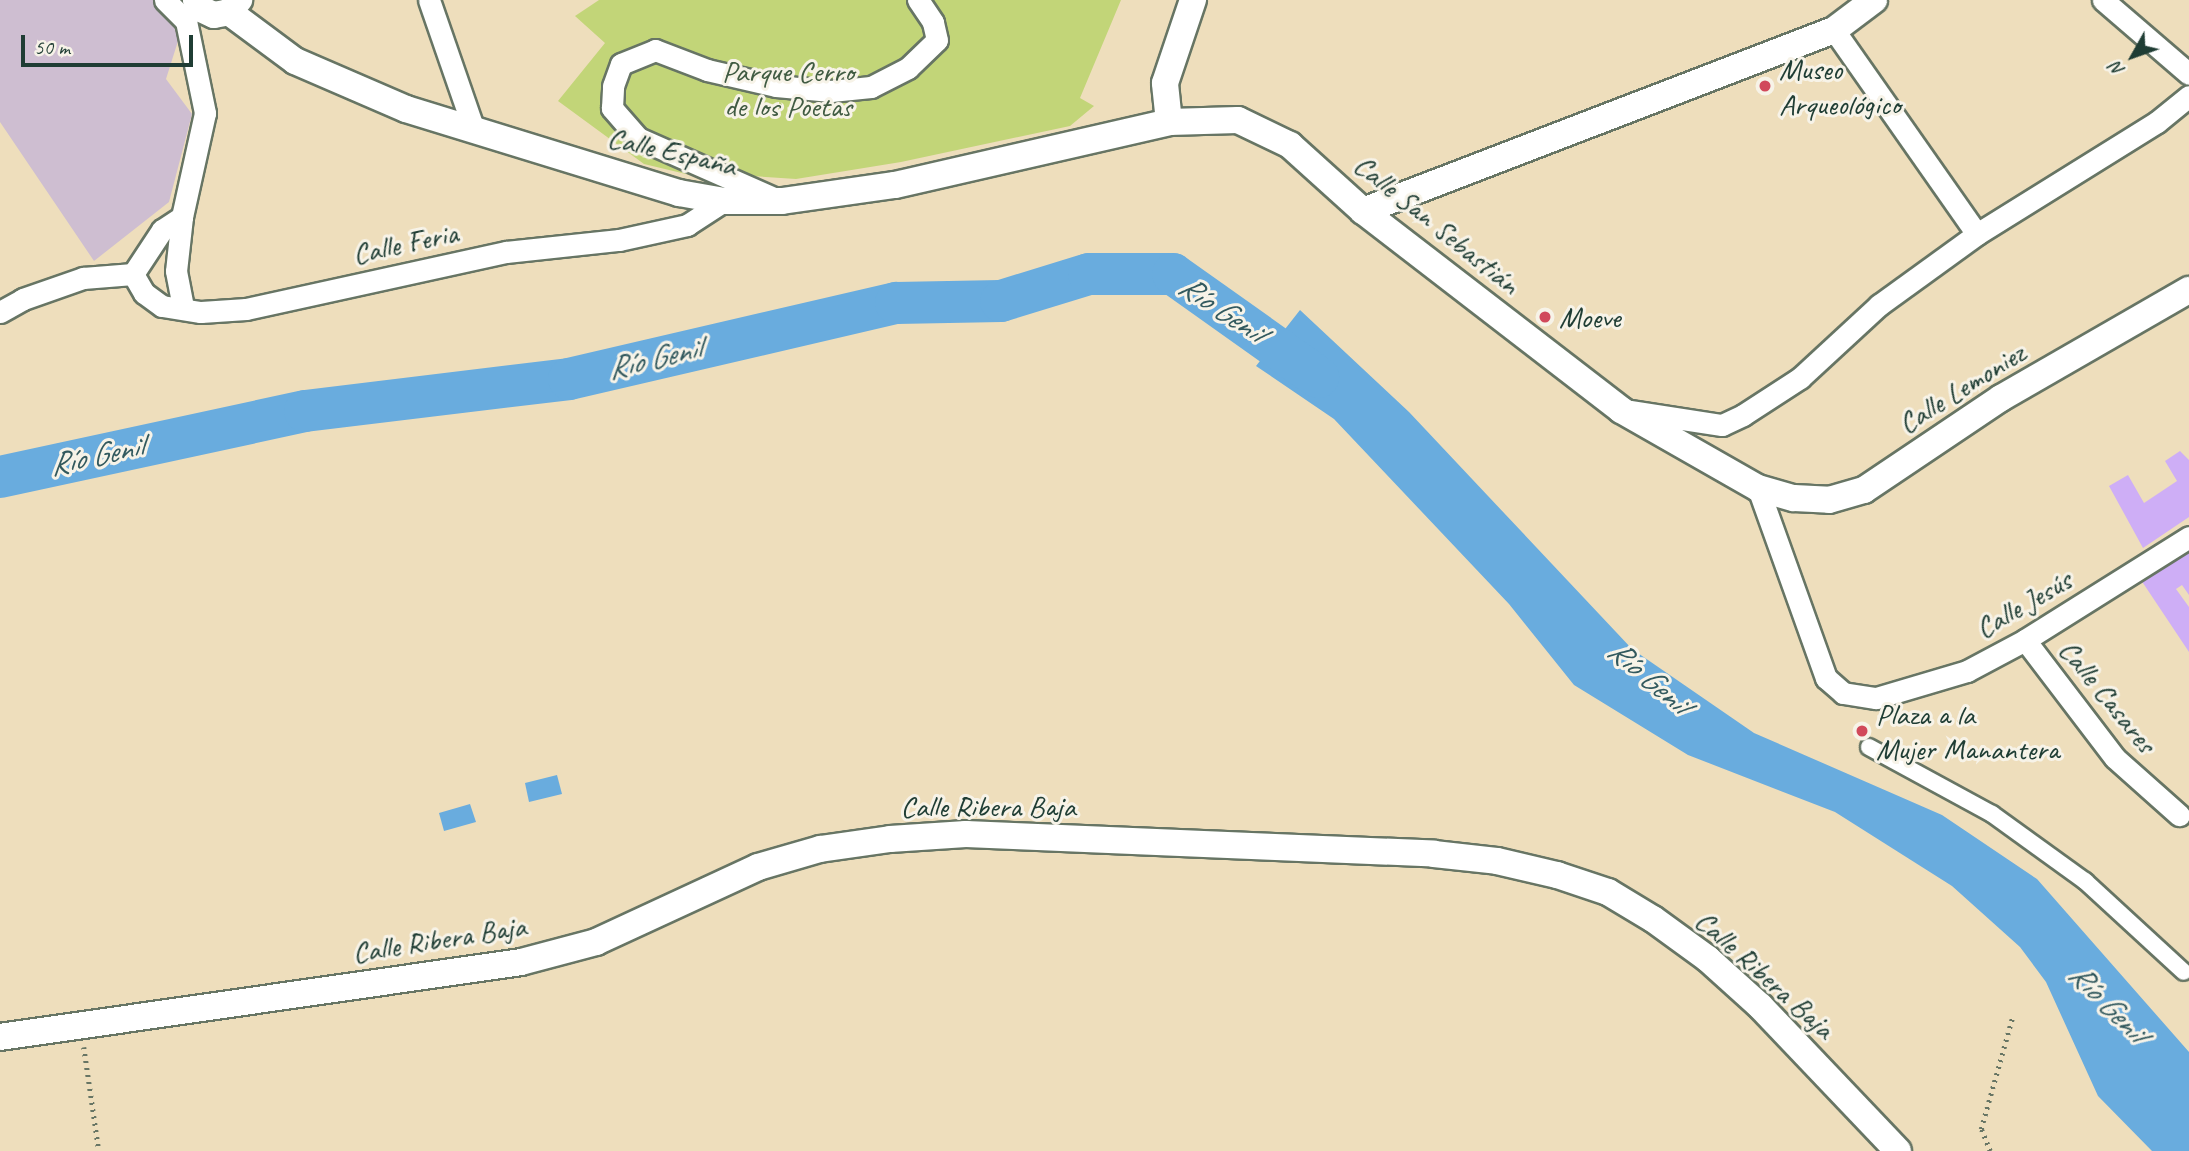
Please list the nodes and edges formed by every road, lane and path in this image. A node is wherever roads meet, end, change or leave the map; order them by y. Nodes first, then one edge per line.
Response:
1 (165, 0) edge
2 (196, 0) edge
3 (918, 0) edge
4 (1192, 0) edge
5 (2103, 0) edge
6 (429, 1) edge
7 (234, 6) edge
8 (1866, 6) edge
9 (1835, 30) junction
10 (2189, 74) edge
11 (2189, 96) edge
12 (1169, 122) junction
13 (474, 130) junction
14 (724, 201) junction
15 (782, 201) junction
16 (1363, 211) junction
17 (182, 217) junction
18 (1978, 234) junction
19 (133, 274) junction
20 (2189, 290) edge
21 (183, 306) junction
22 (0, 312) edge
23 (1621, 410) junction
24 (1758, 488) junction
25 (2189, 537) edge
26 (2025, 640) junction
27 (1869, 747) dead end
28 (2179, 815) dead end
29 (2184, 972) dead end
30 (2012, 1015) dead end
31 (81, 1026) junction
32 (0, 1037) edge
33 (99, 1151) edge
34 (1898, 1151) edge
35 (1990, 1151) edge

1 - 17 street
2 - 7 street
3 - 15 street
4 - 12 street
5 - 10 street
6 - 13 street
7 - 13 street, Calle España
8 - 9 street
9 - 16 street
9 - 18 street
11 - 18 street
12 - 15 street, Calle España
12 - 16 street, Calle San Sebastián
13 - 14 street, Calle España
14 - 15 street, Calle España
14 - 21 street, Calle Feria
16 - 23 street, Calle San Sebastián
17 - 19 street
17 - 21 street
18 - 23 street
19 - 21 street, Calle Feria
19 - 22 street
20 - 24 street, Calle Lemoniez
23 - 24 street, Calle San Sebastián
24 - 26 street, Calle Jesús
25 - 26 street, Calle Jesús
26 - 28 street, Calle Casares
27 - 29 street
30 - 35 path
31 - 32 street, Calle Ribera Baja
31 - 33 path
31 - 34 street, Calle Ribera Baja

